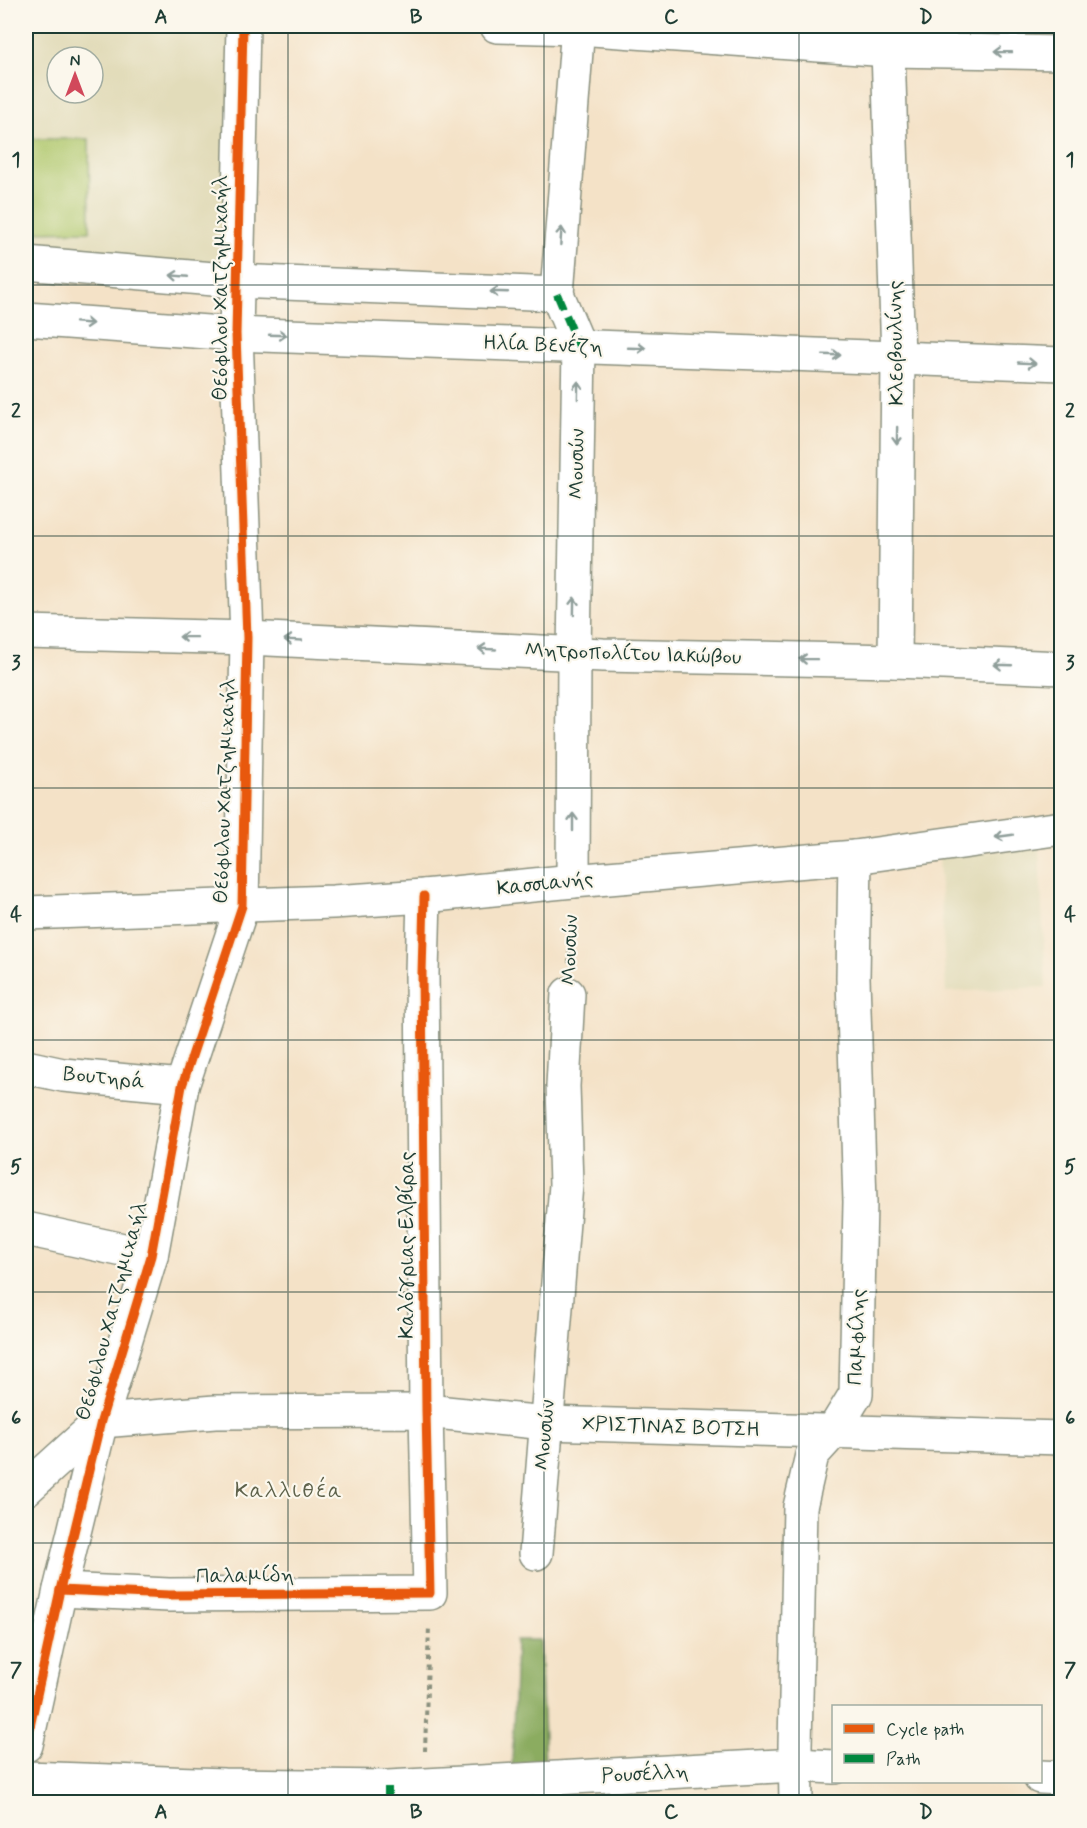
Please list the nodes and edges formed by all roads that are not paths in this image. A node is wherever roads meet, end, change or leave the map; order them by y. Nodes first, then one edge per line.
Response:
1 (243, 26) edge
2 (497, 26) edge
3 (578, 27) edge
4 (888, 38) edge
5 (1062, 53) edge
6 (26, 262) edge
7 (237, 281) junction
8 (557, 294) junction
9 (26, 319) edge
10 (236, 334) junction
11 (579, 346) junction
12 (898, 357) junction
13 (1062, 364) edge
14 (26, 632) edge
15 (247, 639) junction
16 (574, 653) junction
17 (895, 661) junction
18 (1062, 668) edge
19 (1062, 828) edge
20 (855, 856) junction
21 (573, 881) junction
22 (424, 896) junction
23 (242, 906) junction
24 (26, 913) edge
25 (568, 994) road end
26 (26, 1067) edge
27 (182, 1086) junction
28 (26, 1229) edge
29 (151, 1256) junction
30 (426, 1411) junction
31 (101, 1421) junction
32 (546, 1423) junction
33 (832, 1433) junction
34 (1062, 1438) edge
35 (26, 1489) edge
36 (536, 1553) dead end
37 (60, 1590) junction
38 (430, 1593) joint
39 (26, 1745) edge
40 (796, 1765) junction
41 (832, 1767) edge
42 (1042, 1777) edge
43 (26, 1778) edge
44 (1062, 1778) edge
45 (534, 1792) edge
46 (388, 1795) edge
47 (796, 1803) edge

1 - 7 street, Θεόφιλου Χατζημιχαήλ
2 - 3 street
3 - 4 street
8 -> 3 street
5 -> 4 street
4 - 12 street, Κλεοβουλίνης
7 -> 6 street
8 -> 7 street
7 - 10 street, Θεόφιλου Χατζημιχαήλ
8 - 11 street
9 -> 10 street, Ηλία Βενέζη
10 -> 11 street, Ηλία Βενέζη
10 - 15 street, Θεόφιλου Χατζημιχαήλ
11 -> 12 street, Ηλία Βενέζη
16 -> 11 street, Μουσών
12 -> 13 street, Ηλία Βενέζη
12 -> 17 street, Κλεοβουλίνης
15 -> 14 street, Μητροπολίτου Ιακώβου
16 -> 15 street, Μητροπολίτου Ιακώβου
15 - 23 street, Θεόφιλου Χατζημιχαήλ
17 -> 16 street, Μητροπολίτου Ιακώβου
21 -> 16 street, Μουσών
18 -> 17 street, Μητροπολίτου Ιακώβου
19 -> 20 street, Κασσιανής
20 - 21 street, Κασσιανής
20 - 33 street, Παμφίλης
21 - 22 street, Κασσιανής
22 - 23 street, Κασσιανής
22 - 30 street, Καλόγριας Ελβίρας
23 - 24 street, Κασσιανής
23 - 27 street, Θεόφιλου Χατζημιχαήλ
25 - 32 street, Μουσών
26 - 27 street, Βουτηρά
27 - 29 street, Θεόφιλου Χατζημιχαήλ
28 - 29 street
29 - 31 street, Θεόφιλου Χατζημιχαήλ
30 - 31 street, ΧΡΙΣΤΙΝΑΣ ΒΟΤΣΗ
30 - 32 street, ΧΡΙΣΤΙΝΑΣ ΒΟΤΣΗ
30 - 38 street, Καλόγριας Ελβίρας
31 - 35 street
31 - 37 street, Θεόφιλου Χατζημιχαήλ
32 - 33 street, ΧΡΙΣΤΙΝΑΣ ΒΟΤΣΗ
32 - 36 street, Μουσών
33 - 34 street, ΧΡΙΣΤΙΝΑΣ ΒΟΤΣΗ
33 - 40 street, Παμφίλης
37 - 38 street, Παλαμίδη
37 - 39 street, Θεόφιλου Χατζημιχαήλ
40 - 41 street, Ρουσέλλη
40 - 45 street, Ρουσέλλη
40 - 47 street, Παμφίλης
42 - 44 street
43 - 46 street, Ρουσέλλη
45 - 46 street, Ρουσέλλη

